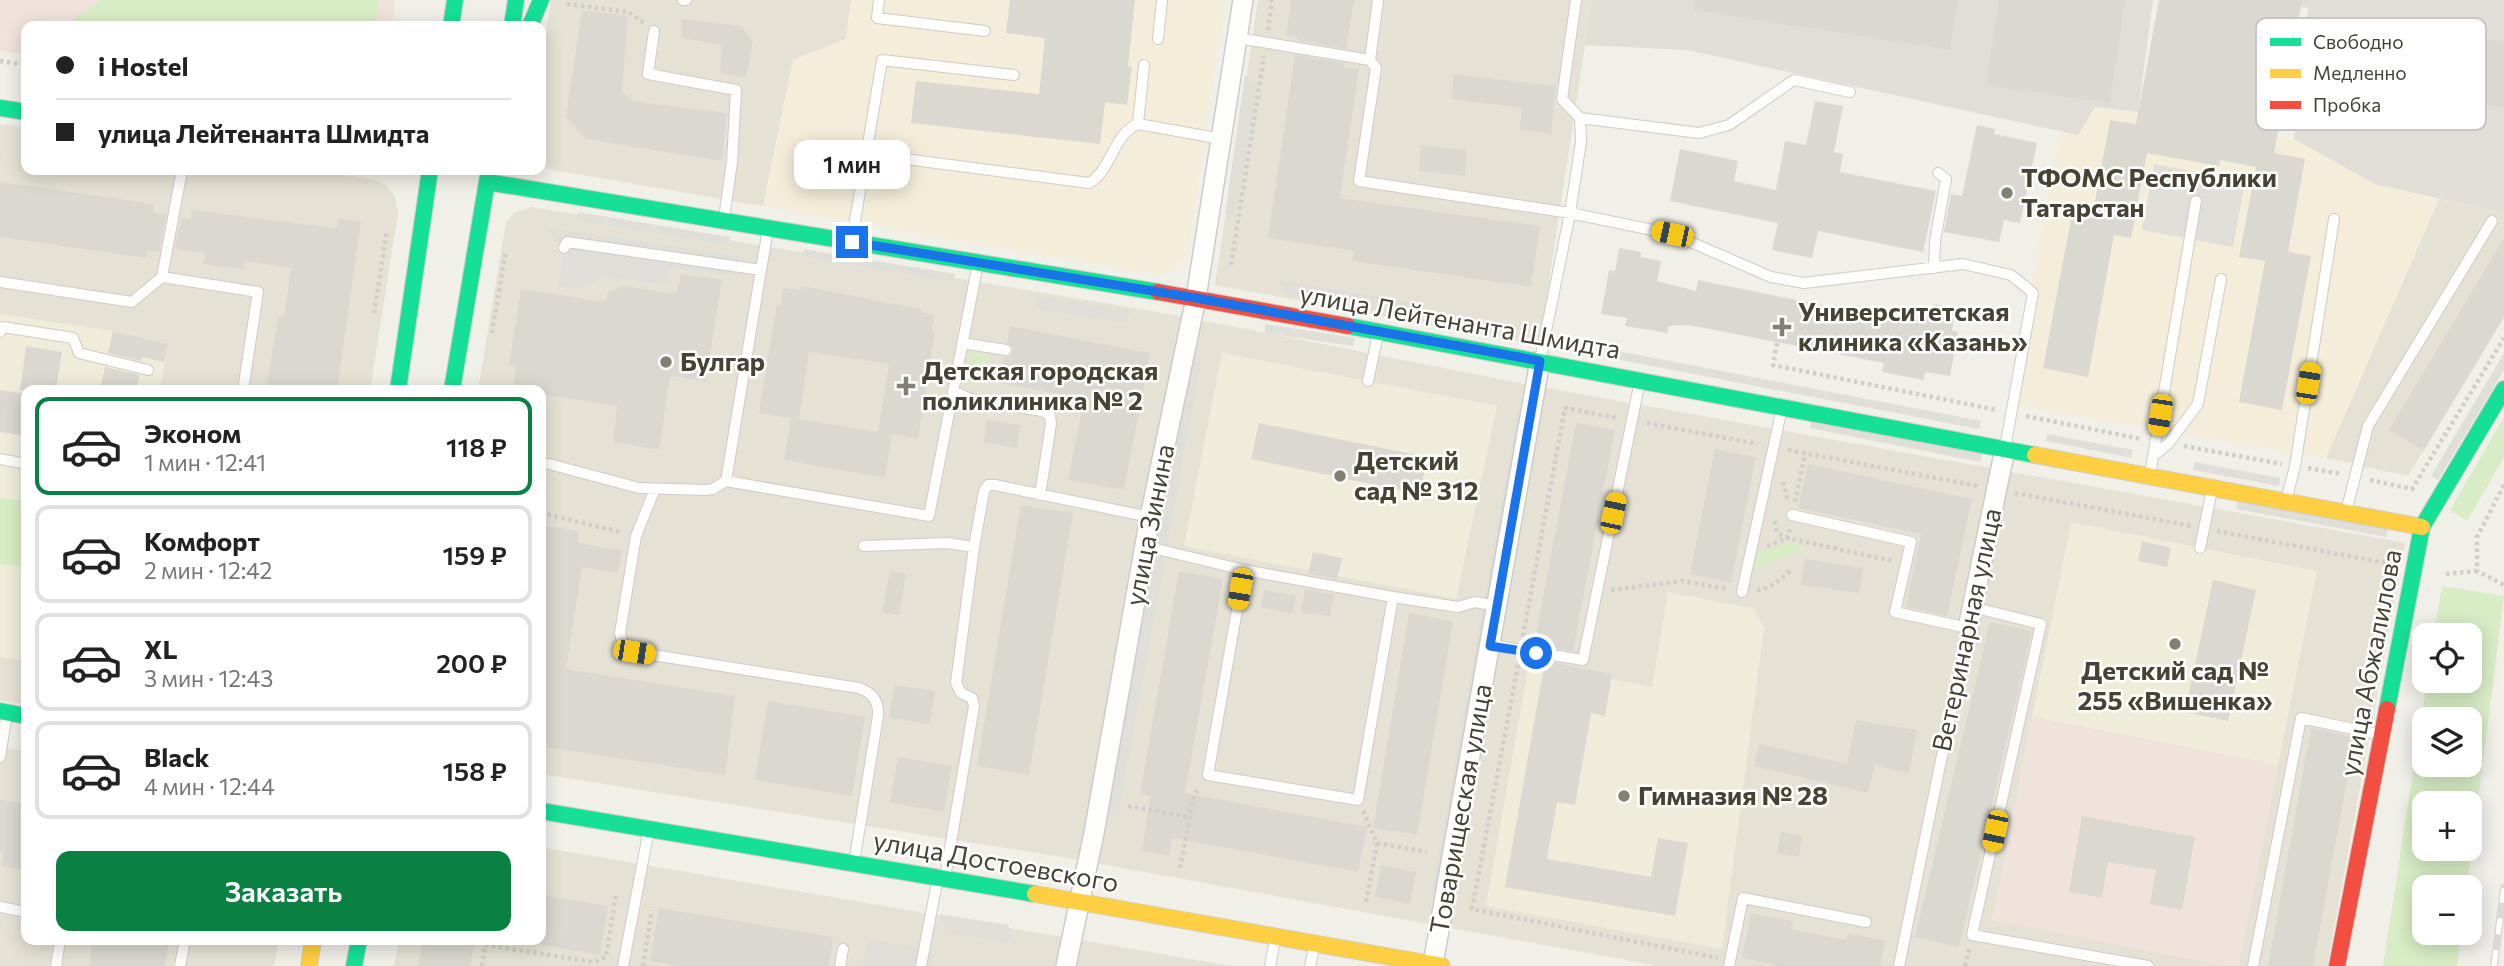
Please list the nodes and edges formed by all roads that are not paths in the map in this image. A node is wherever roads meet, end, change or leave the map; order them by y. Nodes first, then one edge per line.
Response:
1 (444, 0) edge
2 (455, 0) edge
3 (516, 0) edge
4 (541, 0) edge
5 (880, 0) edge
6 (1162, 0) edge
7 (1243, 0) edge
8 (1378, 0) edge
9 (1576, 0) edge
10 (448, 21) edge
11 (450, 21) edge
12 (513, 21) edge
13 (532, 21) edge
14 (654, 30) road end
15 (985, 30) dead end
16 (1238, 38) junction
17 (1158, 39) dead end
18 (1370, 60) junction
19 (1144, 65) dead end
20 (1014, 75) dead end
21 (1850, 92) dead end
22 (0, 108) edge
23 (21, 110) edge
24 (1580, 118) junction
25 (1138, 124) junction
26 (1222, 139) junction
27 (867, 154) junction
28 (1938, 173) dead end
29 (181, 175) edge
30 (429, 175) edge
31 (488, 176) edge
32 (2196, 201) dead end
33 (1570, 213) junction
34 (2334, 219) dead end
35 (724, 221) junction
36 (2493, 221) dead end
37 (768, 228) junction
38 (852, 242) junction
39 (564, 248) dead end
40 (978, 262) junction
41 (1934, 268) junction
42 (761, 270) junction
43 (162, 278) junction
44 (2221, 279) dead end
45 (0, 282) edge
46 (1196, 298) junction
47 (0, 332) edge
48 (1379, 332) junction
49 (962, 343) junction
50 (1006, 350) dead end
51 (1540, 361) junction
52 (148, 370) dead end
53 (1640, 380) junction
54 (1368, 381) dead end
55 (244, 385) edge
56 (399, 385) edge
57 (453, 385) edge
58 (2504, 389) edge
59 (953, 391) junction
60 (1782, 407) junction
61 (2004, 449) junction
62 (2153, 456) junction
63 (0, 459) edge
64 (21, 463) edge
65 (549, 464) dead end
66 (2150, 476) junction
67 (726, 481) junction
68 (2212, 488) junction
69 (655, 489) junction
70 (1040, 495) junction
71 (2286, 501) junction
72 (2346, 513) junction
73 (1792, 515) road end
74 (1150, 517) junction
75 (2422, 527) junction
76 (864, 546) dead end
77 (1144, 546) junction
78 (974, 547) junction
79 (2200, 548) dead end
80 (1244, 570) junction
81 (1742, 592) road end
82 (1393, 597) junction
83 (1497, 606) junction
84 (1972, 607) junction
85 (1968, 628) junction
86 (1490, 646) junction
87 (3, 712) edge
88 (21, 715) edge
89 (2382, 735) junction
90 (0, 757) edge
91 (546, 812) edge
92 (649, 829) junction
93 (854, 863) junction
94 (941, 878) junction
95 (1079, 901) junction
96 (0, 907) edge
97 (21, 911) edge
98 (1866, 922) dead end
99 (1275, 936) junction
100 (1315, 942) junction
101 (59, 945) edge
102 (184, 945) edge
103 (312, 945) edge
104 (358, 945) edge
105 (843, 949) dead end
106 (1729, 963) edge
107 (1436, 965) edge
108 (57, 966) edge
109 (180, 966) edge
110 (309, 966) edge
111 (354, 966) edge
112 (624, 966) edge
113 (840, 966) edge
114 (921, 966) edge
115 (1066, 966) edge
116 (1270, 966) edge
117 (1310, 966) edge
118 (1899, 966) edge
119 (2148, 966) edge
120 (2253, 966) edge
121 (2337, 966) edge

1 - 10 street
2 - 11 street
3 - 12 street
4 - 13 street
5 - 15 lane
6 - 17 lane
7 - 16 street, улица Зинина
8 - 18 lane
9 - 24 lane
14 - 35 lane
16 - 18 lane
16 - 26 street, улица Зинина
18 - 33 lane
19 - 25 lane
20 - 27 lane
21 - 24 lane
22 - 23 street
24 - 33 lane
25 - 26 lane
25 - 27 lane
26 - 46 street, улица Зинина
27 - 38 lane
28 - 41 lane
29 - 43 lane
30 - 56 street
31 - 35 street, улица Лейтенанта Шмидта
31 - 57 street
32 - 62 lane
33 - 41 lane
33 - 51 lane
34 - 71 lane
35 - 37 street, улица Лейтенанта Шмидта
36 - 72 lane
37 - 38 street, улица Лейтенанта Шмидта
37 - 42 lane
38 - 40 street, улица Лейтенанта Шмидта
39 - 42 lane
40 - 46 street, улица Лейтенанта Шмидта
40 - 49 lane
41 - 61 lane, Ветеринарная улица
42 - 67 lane
43 - 45 lane
43 - 55 lane
44 - 62 lane
46 - 48 street, улица Лейтенанта Шмидта
46 - 74 street, улица Зинина
47 - 52 lane
48 - 51 street, улица Лейтенанта Шмидта
48 - 54 lane
49 - 50 lane
49 - 59 lane
51 - 53 street, улица Лейтенанта Шмидта
51 - 83 street, Товарищеская улица
53 - 60 street, улица Лейтенанта Шмидта
53 - 86 lane
58 - 75 street, улица Абжалилова
59 - 67 lane
59 - 70 lane
60 - 61 street, улица Лейтенанта Шмидта
60 - 81 lane
61 - 66 street, улица Лейтенанта Шмидта
61 - 84 street, Ветеринарная улица
62 - 66 lane
63 - 64 lane
65 - 69 lane
66 - 68 street, улица Лейтенанта Шмидта
67 - 69 lane
68 - 71 street, улица Лейтенанта Шмидта
68 - 79 lane
69 - 93 lane
70 - 74 lane
70 - 78 lane
71 - 72 street, улица Лейтенанта Шмидта
72 - 75 street, улица Лейтенанта Шмидта
73 - 85 lane
74 - 77 street, улица Зинина
75 - 89 street, улица Абжалилова
76 - 78 lane
77 - 80 lane
77 - 95 street, улица Зинина
78 - 94 lane
80 - 82 lane
80 - 82 lane
82 - 83 lane
83 - 86 street, Товарищеская улица
84 - 85 street, Ветеринарная улица
84 - 119 lane
85 - 118 lane, Ветеринарная улица
86 - 107 street, Товарищеская улица
87 - 88 street
87 - 90 lane
89 - 120 lane
89 - 121 street, улица Абжалилова
91 - 92 street, улица Достоевского
92 - 93 street, улица Достоевского
92 - 112 lane
93 - 94 street, улица Достоевского
94 - 95 street, улица Достоевского
94 - 114 lane
95 - 99 street, улица Достоевского
95 - 115 street, улица Зинина
96 - 97 lane
98 - 106 lane
99 - 100 street, улица Достоевского
99 - 116 lane
100 - 107 street, улица Достоевского
100 - 117 lane
101 - 108 lane
102 - 109 lane
103 - 110 street
104 - 111 street
105 - 113 lane

